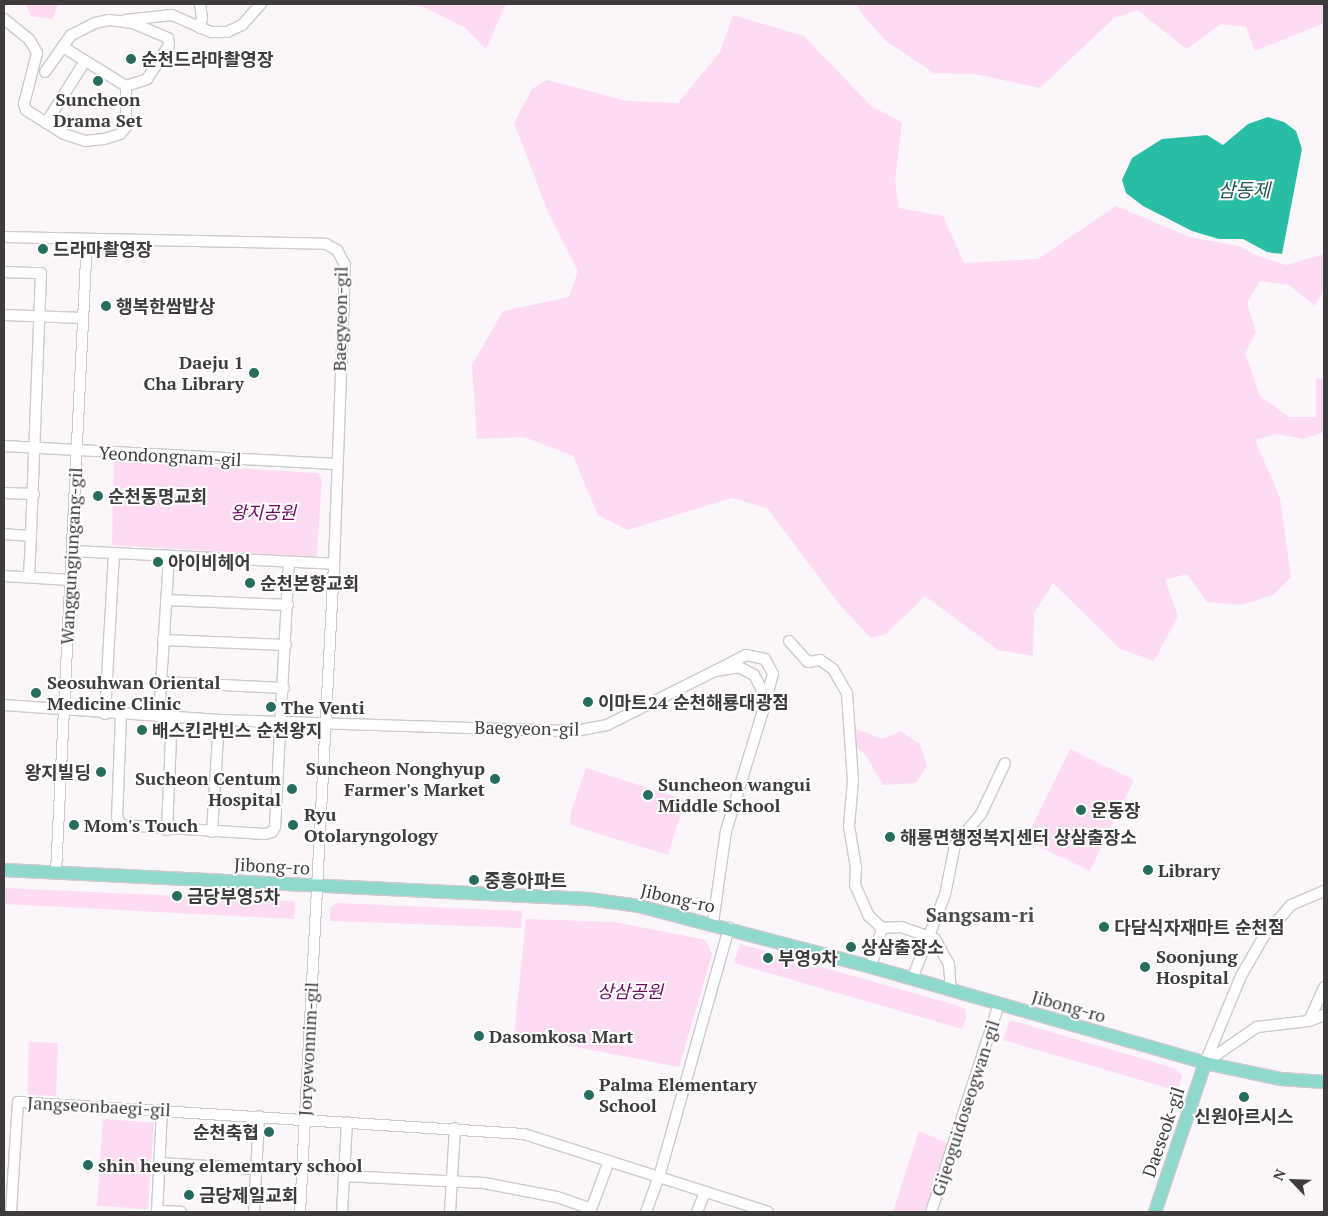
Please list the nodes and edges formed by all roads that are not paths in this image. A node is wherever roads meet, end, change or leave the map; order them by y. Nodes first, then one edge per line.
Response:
1 (200, 4) edge
2 (261, 4) edge
3 (4, 19) edge
4 (122, 22) junction
5 (200, 28) junction
6 (63, 47) junction
7 (85, 61) junction
8 (45, 72) dead end
9 (126, 86) junction
10 (46, 122) junction
11 (4, 237) edge
12 (87, 240) junction
13 (4, 272) edge
14 (4, 315) edge
15 (40, 316) junction
16 (83, 318) junction
17 (4, 446) edge
18 (36, 448) junction
19 (77, 450) junction
20 (336, 464) junction
21 (4, 492) edge
22 (34, 494) junction
23 (4, 534) edge
24 (31, 536) junction
25 (72, 551) junction
26 (114, 553) junction
27 (168, 556) junction
28 (289, 562) junction
29 (334, 564) junction
30 (4, 576) edge
31 (29, 577) junction
32 (70, 580) junction
33 (166, 600) junction
34 (288, 605) junction
35 (164, 640) junction
36 (789, 640) dead end
37 (286, 645) junction
38 (715, 672) junction
39 (161, 682) junction
40 (284, 688) junction
41 (4, 705) edge
42 (64, 710) junction
43 (763, 711) junction
44 (105, 714) junction
45 (121, 714) junction
46 (159, 716) junction
47 (172, 717) junction
48 (219, 720) junction
49 (281, 721) junction
50 (326, 724) junction
51 (1005, 763) dead end
52 (167, 830) junction
53 (212, 832) junction
54 (4, 870) edge
55 (56, 873) junction
56 (316, 886) junction
57 (1324, 891) edge
58 (712, 923) junction
59 (729, 928) junction
60 (882, 928) junction
61 (930, 935) junction
62 (871, 967) junction
63 (912, 979) junction
64 (1324, 986) edge
65 (951, 990) junction
66 (999, 1004) junction
67 (1324, 1015) edge
68 (1309, 1021) junction
69 (1206, 1063) junction
70 (1324, 1082) edge
71 (162, 1109) junction
72 (259, 1116) junction
73 (304, 1119) junction
74 (347, 1122) junction
75 (455, 1128) junction
76 (609, 1161) junction
77 (160, 1164) junction
78 (256, 1169) junction
79 (344, 1176) junction
80 (659, 1177) junction
81 (452, 1180) junction
82 (704, 1192) junction
83 (591, 1210) edge
84 (11, 1212) edge
85 (157, 1212) edge
86 (181, 1212) edge
87 (254, 1212) edge
88 (300, 1212) edge
89 (342, 1212) edge
90 (450, 1212) edge
91 (646, 1212) edge
92 (698, 1212) edge
93 (768, 1212) edge
94 (931, 1212) edge
95 (1155, 1212) edge

1 - 5 street
2 - 5 street
3 - 10 street
4 - 5 street
4 - 6 street
4 - 9 street
6 - 7 street
6 - 8 street
7 - 9 street
7 - 10 street
9 - 10 street
11 - 12 street, Baegyeon-gil
12 - 16 street, Wanggungjungang-gil
12 - 20 street, Baegyeon-gil
13 - 15 street
14 - 15 street
15 - 16 street
15 - 18 street
16 - 19 street, Wanggungjungang-gil
17 - 18 street, Yeondongnam-gil
18 - 19 street, Yeondongnam-gil
18 - 22 street
19 - 20 street, Yeondongnam-gil
19 - 25 street, Wanggungjungang-gil
20 - 29 street, Baegyeon-gil
21 - 22 street
22 - 24 street
23 - 24 street
24 - 31 street
25 - 26 street
25 - 32 street, Wanggungjungang-gil
26 - 27 street
26 - 44 street
27 - 28 street
27 - 33 street
28 - 29 street
28 - 34 street
29 - 50 street, Baegyeon-gil
30 - 31 street
31 - 32 street
32 - 42 street, Wanggungjungang-gil
33 - 34 street
33 - 35 street
34 - 37 street
35 - 37 street
35 - 39 street
36 - 60 street
37 - 40 street
38 - 43 street, Baegyeon-gil
38 - 43 street, Baegyeon-gil
38 - 50 street, Baegyeon-gil
39 - 40 street
39 - 46 street
40 - 49 street
41 - 42 street
42 - 44 street
42 - 55 street, Wanggungjungang-gil
43 - 58 street, Baegyeon-gil
44 - 45 street
45 - 46 street
45 - 52 street
46 - 47 street
47 - 48 street
47 - 52 street
48 - 49 street
48 - 53 street
49 - 50 street
49 - 53 street
50 - 56 street, Baegyeon-gil
51 - 61 street
52 - 53 street
54 - 55 main road, Jibong-ro
55 - 56 main road, Jibong-ro
56 - 58 main road, Jibong-ro
56 - 73 street, Joryewonnim-gil
57 - 69 street
58 - 59 main road, Jibong-ro
59 - 62 main road, Jibong-ro
59 - 80 street
60 - 61 street
60 - 62 street
61 - 63 street
61 - 65 street
62 - 63 main road, Jibong-ro
63 - 65 main road, Jibong-ro
64 - 68 street
65 - 66 main road, Jibong-ro
66 - 69 main road, Jibong-ro
66 - 94 street, Gijeoguidoseogwan-gil
67 - 68 street
68 - 69 street
69 - 70 main road, Jibong-ro
69 - 95 main road, Daeseok-gil
71 - 72 street, Jangseonbaegi-gil
71 - 77 street
71 - 84 street, Jangseonbaegi-gil
72 - 73 street, Jangseonbaegi-gil
72 - 78 street
73 - 74 street, Jangseonbaegi-gil
73 - 88 street, Joryewonnim-gil
74 - 75 street, Jangseonbaegi-gil
74 - 79 street
75 - 76 street, Jangseonbaegi-gil
75 - 81 street
76 - 80 street, Jangseonbaegi-gil
76 - 83 street
77 - 78 street
77 - 85 street
78 - 87 street
79 - 81 street
79 - 89 street
80 - 82 street, Jangseonbaegi-gil
80 - 91 street
81 - 83 street
81 - 90 street
82 - 92 street
82 - 93 street, Jangseonbaegi-gil
85 - 86 street

